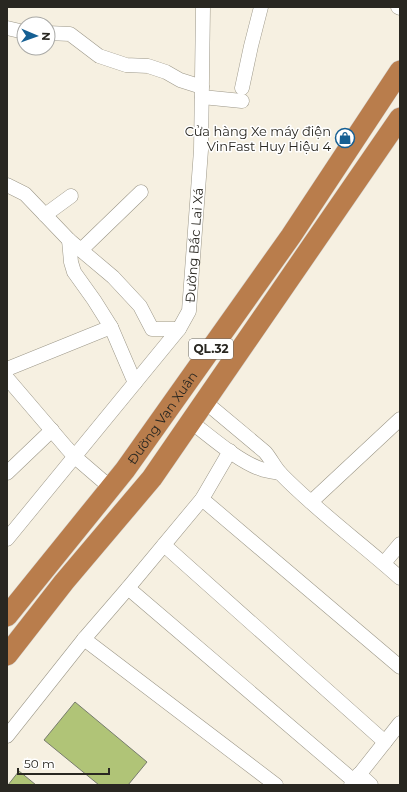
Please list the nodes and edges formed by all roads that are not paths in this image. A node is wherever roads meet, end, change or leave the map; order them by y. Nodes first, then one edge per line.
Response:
1 (202, 7) edge
2 (261, 7) edge
3 (56, 33) edge
4 (400, 71) edge
5 (202, 92) junction
6 (400, 118) edge
7 (7, 185) edge
8 (141, 192) dead end
9 (71, 196) dead end
10 (45, 215) junction
11 (69, 240) junction
12 (81, 250) junction
13 (111, 326) junction
14 (179, 330) junction
15 (7, 369) edge
16 (7, 378) edge
17 (136, 383) junction
18 (204, 401) junction
19 (400, 419) edge
20 (190, 421) junction
21 (52, 430) junction
22 (230, 451) junction
23 (76, 457) junction
24 (7, 473) edge
25 (280, 473) junction
26 (111, 488) junction
27 (202, 499) junction
28 (311, 502) junction
29 (7, 539) edge
30 (400, 544) edge
31 (164, 545) junction
32 (384, 563) junction
33 (400, 578) edge
34 (128, 588) junction
35 (7, 616) edge
36 (84, 639) junction
37 (7, 655) edge
38 (400, 667) edge
39 (400, 723) edge
40 (7, 736) edge
41 (385, 742) junction
42 (355, 780) edge
43 (276, 785) edge
44 (371, 785) edge

1 - 5 street, Đường Bắc Lai Xá
2 - 5 street
3 - 5 street
4 - 26 highway, Đường Vạn Xuân / QL.32
5 - 14 street, Đường Bắc Lai Xá
6 - 18 highway, Đường Vạn Xuân / QL.32
7 - 10 street
8 - 12 street
9 - 10 street
10 - 11 street
11 - 12 street
11 - 13 street
12 - 14 street
13 - 15 street
13 - 17 street
14 - 17 street, Đường Bắc Lai Xá
16 - 21 street
17 - 23 street, Đường Bắc Lai Xá
18 - 20 highway, Đường Vạn Xuân / QL.32
18 - 25 street
19 - 28 street
20 - 22 street
20 - 37 highway, Đường Vạn Xuân / QL.32
21 - 23 street
21 - 24 street
22 - 25 street
22 - 27 street
23 - 26 street
23 - 29 street, Đường Bắc Lai Xá
25 - 28 street
26 - 35 highway, Đường Vạn Xuân / QL.32
27 - 31 street
27 - 38 street
28 - 32 street
30 - 32 street
31 - 34 street
31 - 41 street
32 - 33 street
34 - 36 street
34 - 42 street
36 - 40 street
36 - 43 street
39 - 41 street
41 - 42 street
42 - 44 street

